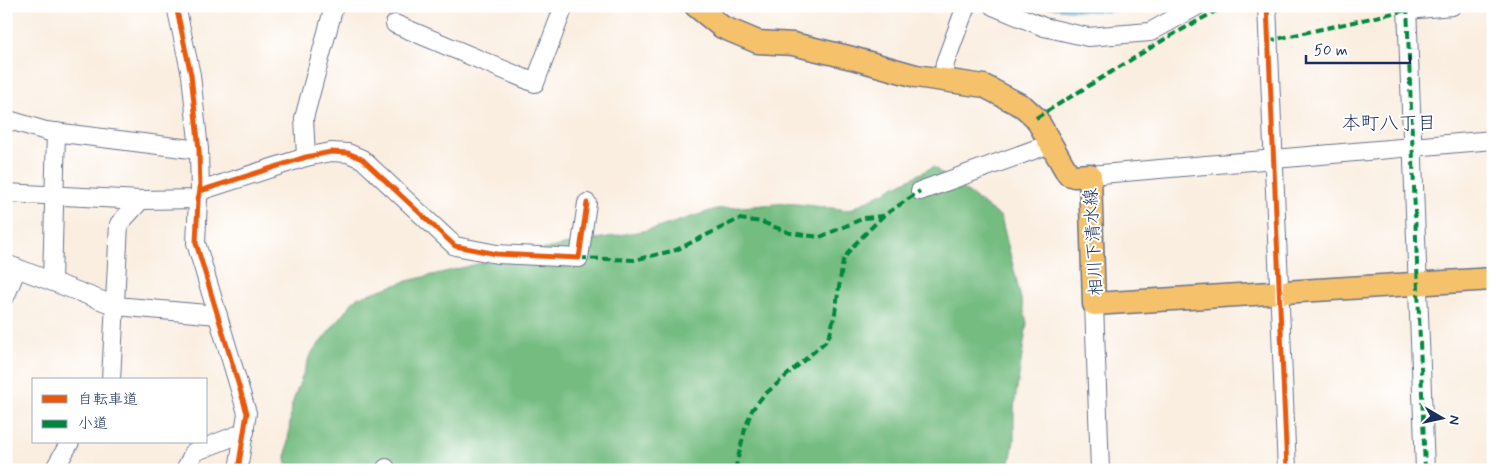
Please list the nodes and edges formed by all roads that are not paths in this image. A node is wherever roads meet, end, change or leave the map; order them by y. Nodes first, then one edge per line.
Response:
1 (176, 6) edge
2 (334, 6) edge
3 (564, 6) edge
4 (696, 6) edge
5 (966, 6) edge
6 (993, 6) edge
7 (1196, 6) edge
8 (1266, 6) edge
9 (1452, 6) edge
10 (1407, 8) edge
11 (395, 24) dead end
12 (943, 80) junction
13 (6, 119) edge
14 (56, 132) junction
15 (1493, 140) edge
16 (1050, 144) junction
17 (1412, 148) junction
18 (199, 150) junction
19 (306, 157) junction
20 (1274, 158) junction
21 (1090, 175) junction
22 (920, 191) dead end
23 (6, 193) edge
24 (199, 195) junction
25 (54, 196) junction
26 (141, 200) junction
27 (587, 203) dead end
28 (12, 266) edge
29 (1493, 278) edge
30 (52, 281) junction
31 (1418, 284) junction
32 (1280, 292) junction
33 (6, 295) edge
34 (1094, 304) junction
35 (116, 306) junction
36 (218, 315) junction
37 (111, 378) edge
38 (245, 432) junction
39 (69, 444) edge
40 (54, 470) edge
41 (185, 470) edge
42 (238, 470) edge
43 (1100, 470) edge
44 (1287, 470) edge
45 (1425, 470) edge

1 - 18 street
2 - 19 street
3 - 11 street
4 - 12 main road, 相川下清水線
5 - 12 street
6 - 7 street
8 - 20 street
9 - 10 street
10 - 17 street
12 - 16 main road, 相川下清水線
13 - 14 street
14 - 18 street
14 - 25 street
15 - 17 street
16 - 21 main road, 相川下清水線
16 - 22 street
17 - 20 street
17 - 31 street
18 - 24 street
19 - 24 street
19 - 27 street
20 - 21 street
20 - 32 street
21 - 34 main road, 相川下清水線
23 - 25 street
24 - 26 street
24 - 36 street
25 - 26 street
25 - 30 street
26 - 35 street
28 - 30 street
28 - 33 street
29 - 31 main road, 相川下清水線
30 - 35 street
31 - 32 main road, 相川下清水線
31 - 45 street
32 - 34 main road, 相川下清水線
32 - 44 street
34 - 43 street
35 - 36 street
35 - 37 street
36 - 38 street
38 - 41 street
38 - 42 street
39 - 40 street

